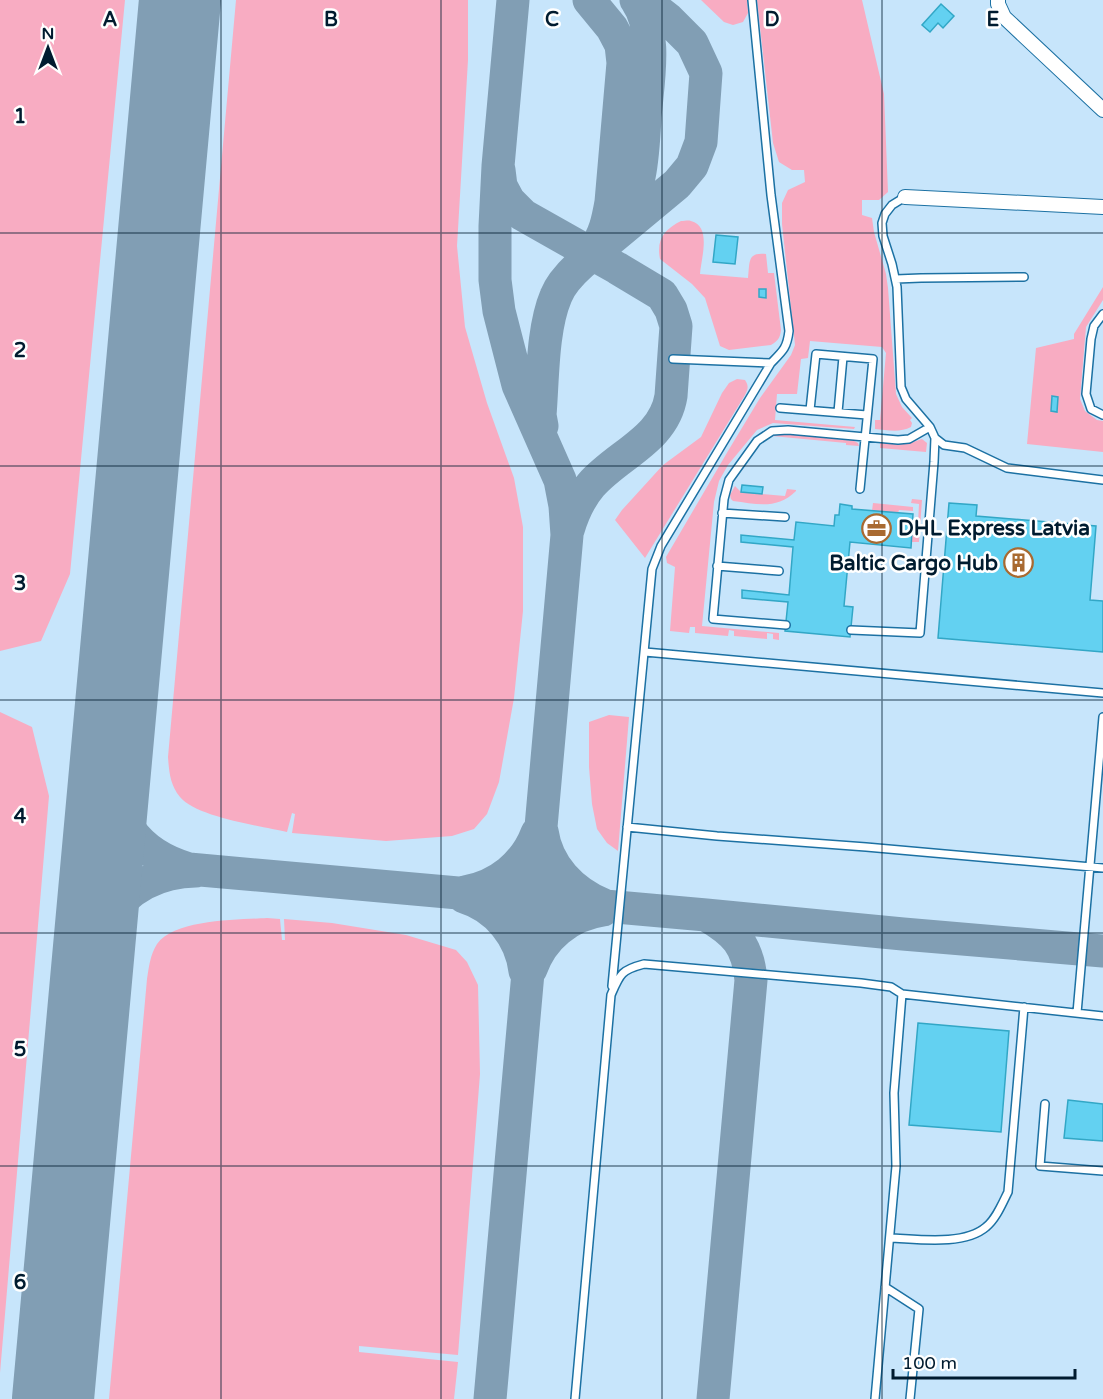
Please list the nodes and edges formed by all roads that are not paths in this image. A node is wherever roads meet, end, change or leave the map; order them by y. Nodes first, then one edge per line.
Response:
1 (752, 0) edge
2 (998, 0) edge
3 (1103, 110) edge
4 (904, 197) joint
5 (1103, 207) edge
6 (1024, 277) dead end
7 (896, 279) junction
8 (1103, 314) edge
9 (843, 357) junction
10 (673, 359) dead end
11 (771, 363) junction
12 (780, 408) dead end
13 (810, 410) junction
14 (838, 412) junction
15 (867, 415) junction
16 (1103, 416) edge
17 (930, 427) junction
18 (865, 437) junction
19 (935, 438) junction
20 (1103, 480) edge
21 (860, 489) dead end
22 (722, 513) junction
23 (785, 518) dead end
24 (717, 566) junction
25 (779, 571) dead end
26 (786, 625) dead end
27 (851, 630) dead end
28 (645, 652) junction
29 (1103, 693) edge
30 (1103, 717) edge
31 (627, 826) junction
32 (1090, 867) junction
33 (1103, 868) edge
34 (902, 994) junction
35 (611, 995) junction
36 (1024, 1006) junction
37 (1077, 1013) junction
38 (1103, 1016) edge
39 (1044, 1104) dead end
40 (1103, 1171) edge
41 (890, 1238) junction
42 (885, 1287) junction
43 (575, 1399) edge
44 (875, 1399) edge
45 (910, 1399) edge

1 - 11 lane
2 - 3 street
4 - 5 street
4 - 7 lane
6 - 7 lane
7 - 17 lane
8 - 16 lane
9 - 13 lane
9 - 14 lane
9 - 15 lane
10 - 11 lane
11 - 28 lane
12 - 13 lane
13 - 14 lane
14 - 15 lane
15 - 18 lane
17 - 18 lane
17 - 19 lane
18 - 21 lane
18 - 22 lane
19 - 20 lane
19 - 27 lane
22 - 23 lane
22 - 24 lane
24 - 25 lane
24 - 26 lane
28 - 29 lane
28 - 31 lane
30 - 32 lane
31 - 32 lane
31 - 35 lane
32 - 33 lane
32 - 37 lane
34 - 35 lane
34 - 36 lane
34 - 41 lane
35 - 43 lane
36 - 37 lane
36 - 41 lane
37 - 38 lane
39 - 40 lane
41 - 42 lane
42 - 44 lane
42 - 45 lane

